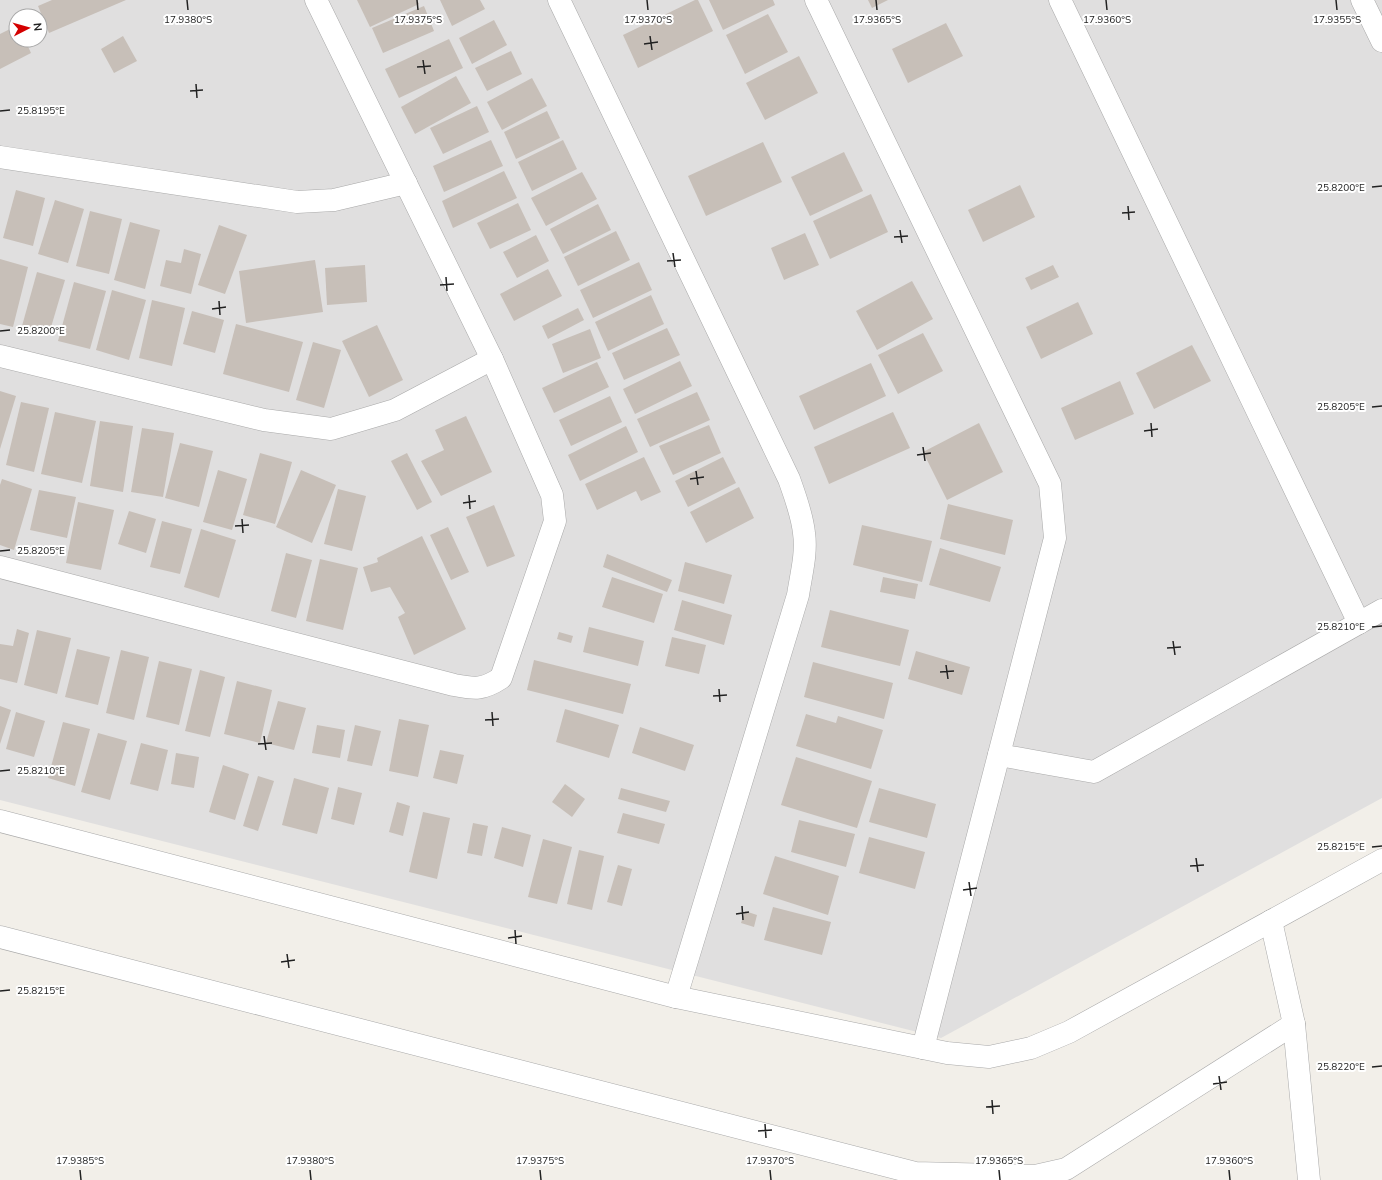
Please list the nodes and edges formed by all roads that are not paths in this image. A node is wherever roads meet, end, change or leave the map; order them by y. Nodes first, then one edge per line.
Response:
1 (316, 0) edge
2 (559, 0) edge
3 (816, 0) edge
4 (1060, 0) edge
5 (1362, 0) edge
6 (1382, 42) edge
7 (0, 157) edge
8 (406, 183) junction
9 (0, 356) edge
10 (492, 359) junction
11 (0, 567) edge
12 (1382, 610) edge
13 (1359, 623) junction
14 (999, 755) junction
15 (0, 821) edge
16 (1382, 860) edge
17 (1271, 921) junction
18 (0, 937) edge
19 (676, 998) junction
20 (1294, 1024) junction
21 (923, 1048) junction
22 (1309, 1180) edge

1 - 8 street
2 - 19 street
3 - 14 street
4 - 13 street
5 - 6 street
7 - 8 street
8 - 10 street
9 - 10 street
10 - 11 street
12 - 13 street
13 - 14 street
14 - 21 street
15 - 19 street
16 - 17 street
17 - 20 street
17 - 21 street
18 - 20 street
19 - 21 street
20 - 22 street

